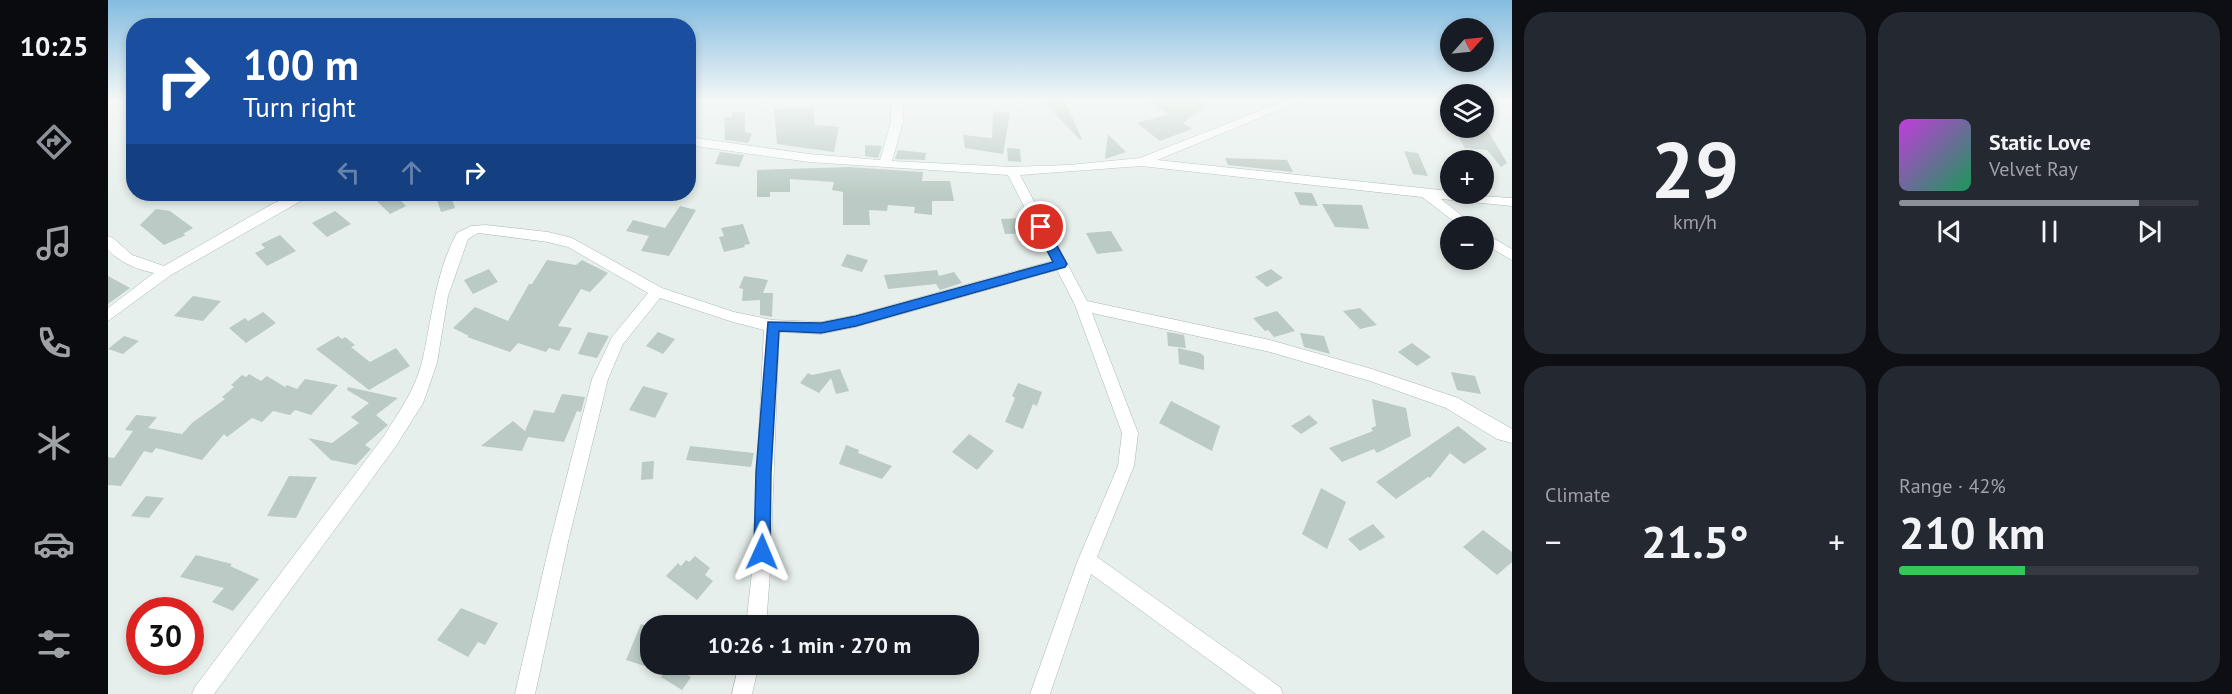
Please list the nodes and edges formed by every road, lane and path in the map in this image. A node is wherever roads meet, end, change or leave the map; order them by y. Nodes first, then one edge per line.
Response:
1 (895, 132) edge
2 (1216, 132) edge
3 (696, 142) edge
4 (1142, 162) junction
5 (885, 164) junction
6 (1012, 171) junction
7 (1425, 193) junction
8 (292, 201) edge
9 (1512, 202) edge
10 (1455, 216) edge
11 (108, 241) edge
12 (1494, 244) edge
13 (1512, 255) edge
14 (1060, 264) junction
15 (166, 271) junction
16 (657, 292) junction
17 (1082, 305) junction
18 (108, 316) edge
19 (772, 326) junction
20 (1512, 436) edge
21 (1087, 560) junction
22 (757, 615) edge
23 (746, 675) edge
24 (202, 694) edge
25 (525, 694) edge
26 (742, 694) edge
27 (1040, 694) edge
28 (1273, 694) edge

1 - 5 street
2 - 4 street
3 - 5 street
4 - 6 street
4 - 7 street
5 - 6 street
6 - 14 street
7 - 9 street
7 - 10 street
8 - 15 street
11 - 15 street
12 - 13 street
14 - 17 street
14 - 19 street
15 - 18 street
16 - 19 street
16 - 24 street
16 - 25 street
17 - 20 street
17 - 21 street
19 - 22 street
21 - 27 street
21 - 28 street
23 - 26 street

